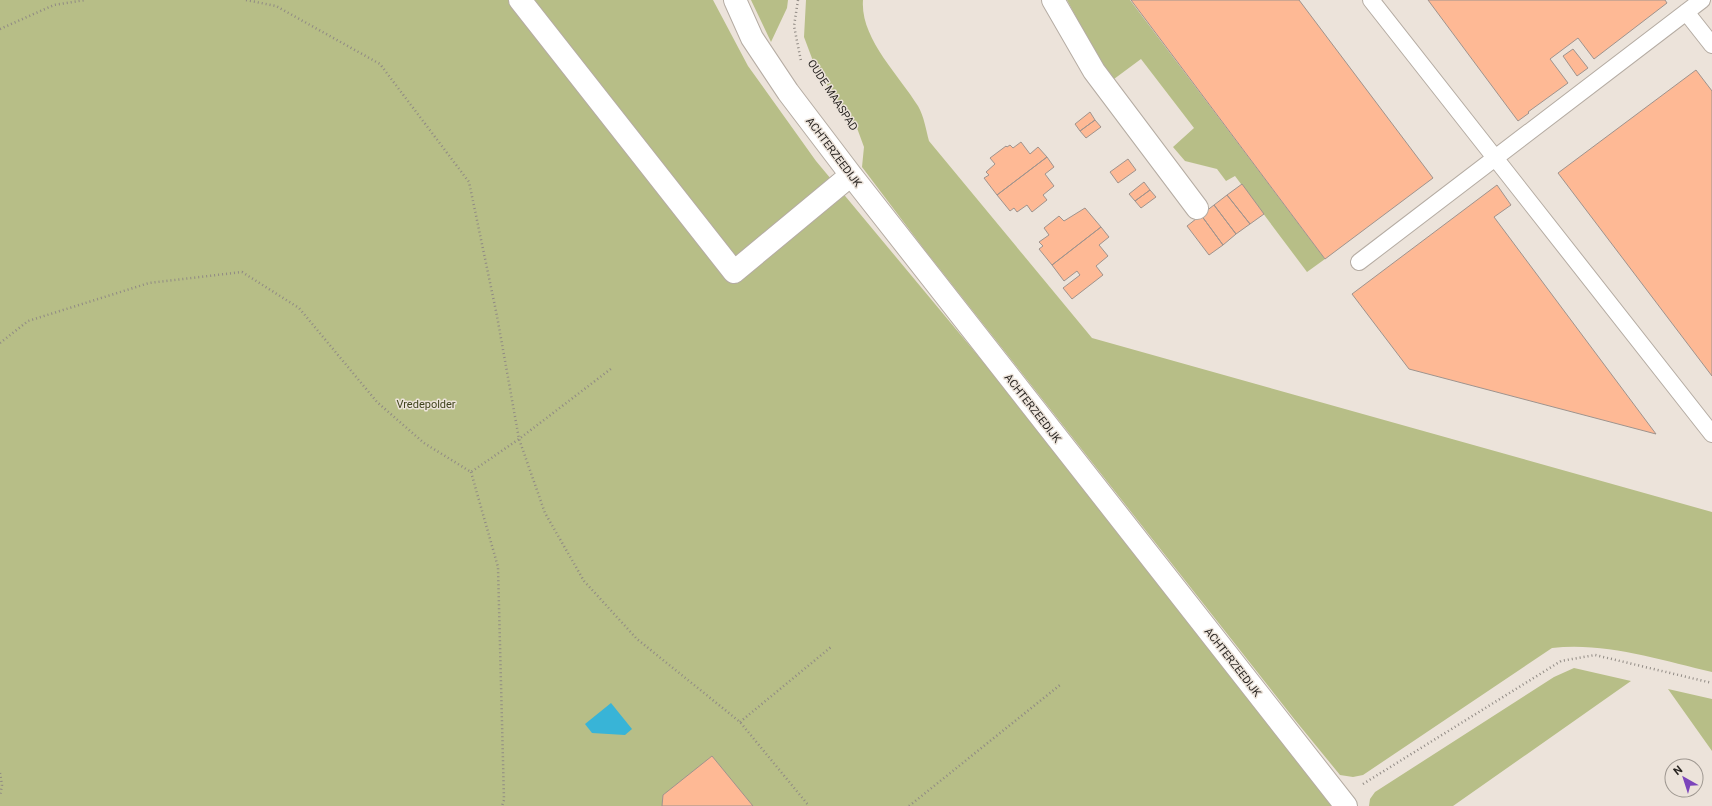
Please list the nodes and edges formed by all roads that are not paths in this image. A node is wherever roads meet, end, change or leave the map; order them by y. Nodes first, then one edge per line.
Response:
1 (520, 0) edge
2 (735, 0) edge
3 (1053, 0) edge
4 (1371, 0) edge
5 (1702, 0) edge
6 (1686, 12) junction
7 (1712, 45) edge
8 (1495, 158) junction
9 (851, 175) junction
10 (1197, 208) dead end
11 (1359, 262) dead end
12 (1712, 434) edge
13 (1344, 803) edge

1 - 9 street
2 - 9 street, ACHTERZEEDIJK
3 - 10 street
4 - 8 lane
5 - 6 lane
6 - 7 lane
6 - 8 lane
8 - 11 lane
8 - 12 lane
9 - 13 street, ACHTERZEEDIJK

